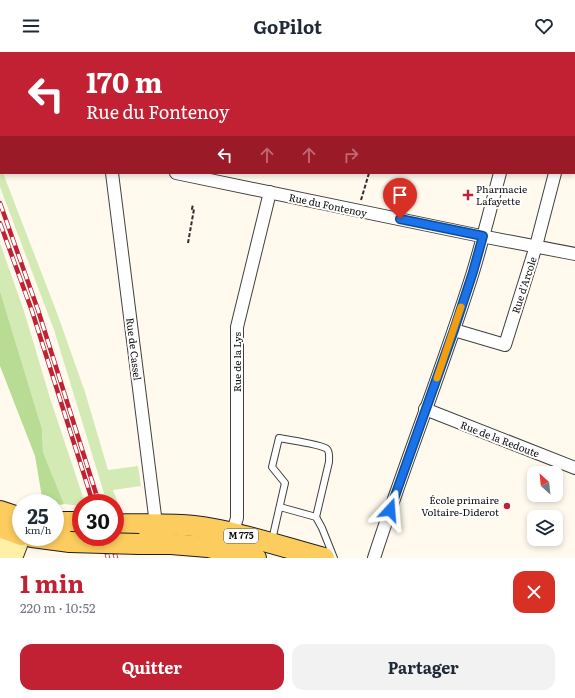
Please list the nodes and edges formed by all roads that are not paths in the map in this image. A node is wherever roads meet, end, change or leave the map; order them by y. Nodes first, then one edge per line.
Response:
1 (112, 174) edge
2 (181, 174) edge
3 (500, 174) edge
4 (555, 174) edge
5 (270, 192) junction
6 (483, 236) junction
7 (536, 246) junction
8 (575, 254) edge
9 (454, 330) junction
10 (425, 409) junction
11 (575, 468) edge
12 (280, 507) junction
13 (0, 511) edge
14 (316, 517) junction
15 (12, 522) edge
16 (124, 524) edge
17 (156, 524) junction
18 (232, 534) junction
19 (12, 537) edge
20 (64, 540) edge
21 (159, 544) junction
22 (271, 544) junction
23 (15, 546) edge
24 (0, 556) edge
25 (13, 558) edge
26 (256, 558) edge
27 (324, 558) edge
28 (334, 558) edge
29 (374, 558) edge

1 - 17 street, Rue de Cassel
2 - 5 street, Rue du Fontenoy
3 - 6 street
4 - 7 street, Rue d'Arcole
5 - 6 street, Rue du Fontenoy
5 - 18 street, Rue de la Lys
6 - 7 street, Rue du Fontenoy
6 - 9 street
7 - 8 street, Rue du Fontenoy
7 - 9 street, Rue d'Arcole
9 - 10 street
10 - 11 street, Rue de la Redoute
10 - 29 street
12 - 14 lane
12 - 14 lane
12 - 22 lane
13 - 15 main road
14 - 28 lane
16 - 17 main road, M 775
17 - 18 main road, M 775
18 - 21 street
18 - 22 main road, M 775
19 - 24 street
20 - 21 main road, M 775, bridge
21 - 26 main road, M 775
22 - 27 main road, M 775
23 - 25 street
24 - 25 street

